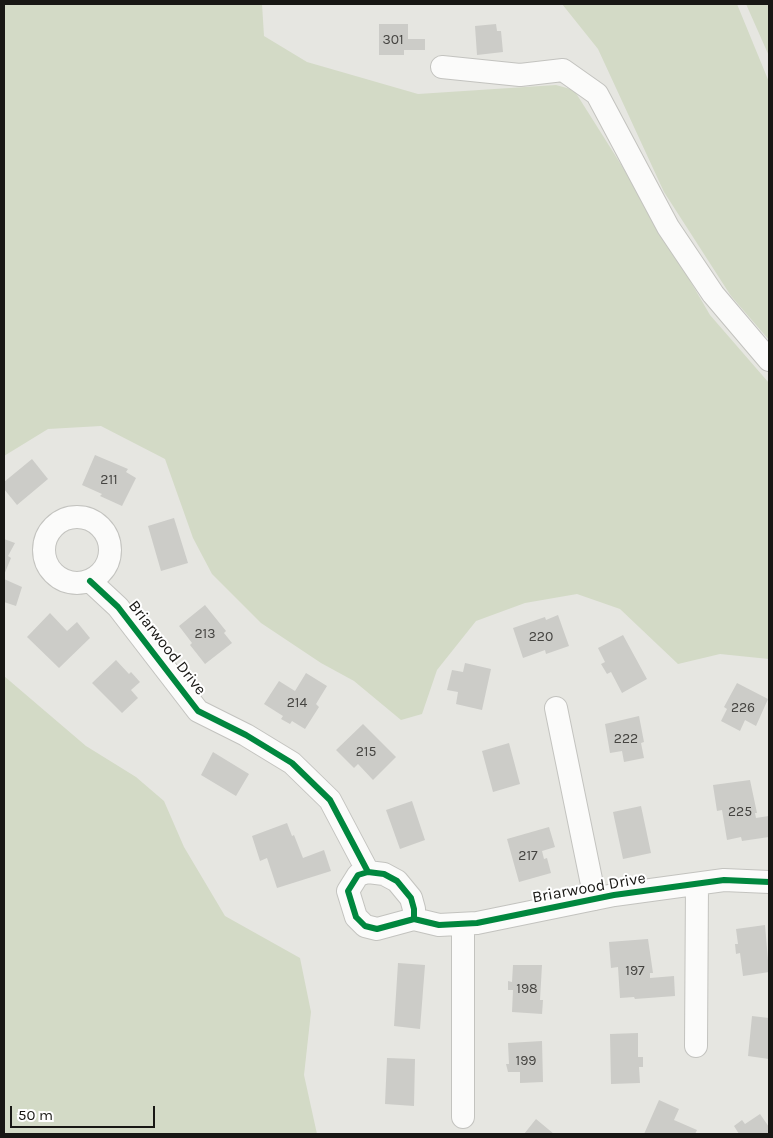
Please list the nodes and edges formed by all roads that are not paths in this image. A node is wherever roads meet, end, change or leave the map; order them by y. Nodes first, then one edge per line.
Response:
1 (442, 67) dead end
2 (769, 360) edge
3 (90, 582) dead end
4 (556, 708) dead end
5 (368, 872) junction
6 (769, 882) edge
7 (697, 884) junction
8 (595, 899) junction
9 (414, 920) junction
10 (463, 924) junction
11 (696, 1046) dead end
12 (463, 1117) dead end

1 - 2 street
3 - 5 street, Briarwood Drive
4 - 8 street, Briarwood Drive
5 - 9 street
5 - 9 street, Briarwood Drive
6 - 7 street, Briarwood Drive
7 - 8 street, Briarwood Drive
7 - 11 street
8 - 10 street, Briarwood Drive
9 - 10 street, Briarwood Drive
10 - 12 street

